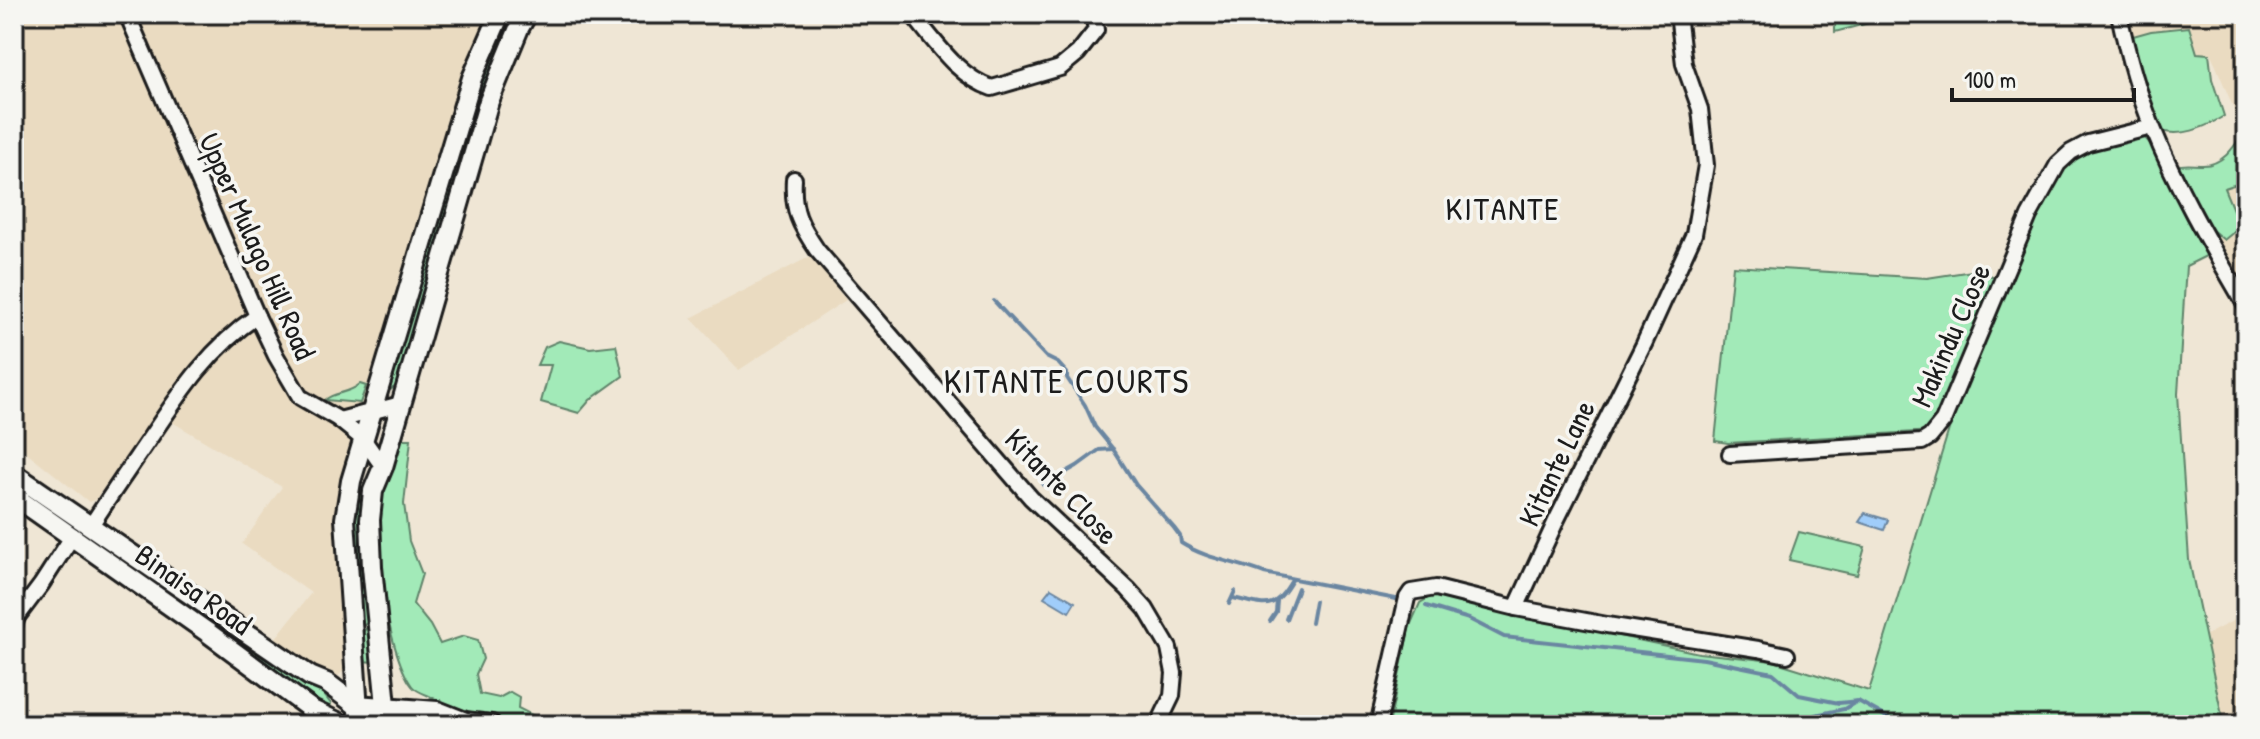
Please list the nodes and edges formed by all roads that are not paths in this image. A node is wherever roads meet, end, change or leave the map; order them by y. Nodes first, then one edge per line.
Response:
1 (127, 14) edge
2 (500, 14) edge
3 (527, 14) edge
4 (912, 14) edge
5 (1093, 14) edge
6 (1678, 14) edge
7 (2119, 14) edge
8 (466, 97) junction
9 (489, 101) junction
10 (2152, 127) junction
11 (794, 179) dead end
12 (2246, 306) edge
13 (257, 316) junction
14 (401, 404) junction
15 (372, 411) junction
16 (339, 420) junction
17 (364, 440) junction
18 (1730, 454) dead end
19 (383, 467) junction
20 (14, 474) edge
21 (14, 496) edge
22 (90, 527) junction
23 (72, 537) junction
24 (1516, 608) junction
25 (14, 626) edge
26 (1787, 655) dead end
27 (356, 705) junction
28 (385, 705) junction
29 (344, 725) edge
30 (359, 725) edge
31 (388, 725) edge
32 (491, 725) edge
33 (1158, 725) edge
34 (1378, 725) edge

1 - 13 street, Upper Mulago Hill Road
2 - 8 main road
3 - 9 main road
4 - 5 street
6 - 24 street, Kitante Lane
7 - 10 street
8 - 9 main road
8 - 15 main road
9 - 14 main road
10 - 12 street
10 - 18 street, Makindu Close
11 - 33 street, Kitante Close
13 - 16 street, Upper Mulago Hill Road
13 - 22 street
14 - 15 street
14 - 19 main road
15 - 16 street
15 - 17 main road
16 - 17 street, Upper Mulago Hill Road
17 - 19 street, Upper Mulago Hill Road
17 - 27 main road
19 - 28 main road
20 - 22 main road, Binaisa Road
21 - 23 main road, Binaisa Road
22 - 27 main road, Binaisa Road
23 - 25 street
23 - 29 main road, Binaisa Road
24 - 26 street
24 - 34 street
27 - 28 main road
27 - 30 main road
28 - 31 main road
28 - 32 main road

